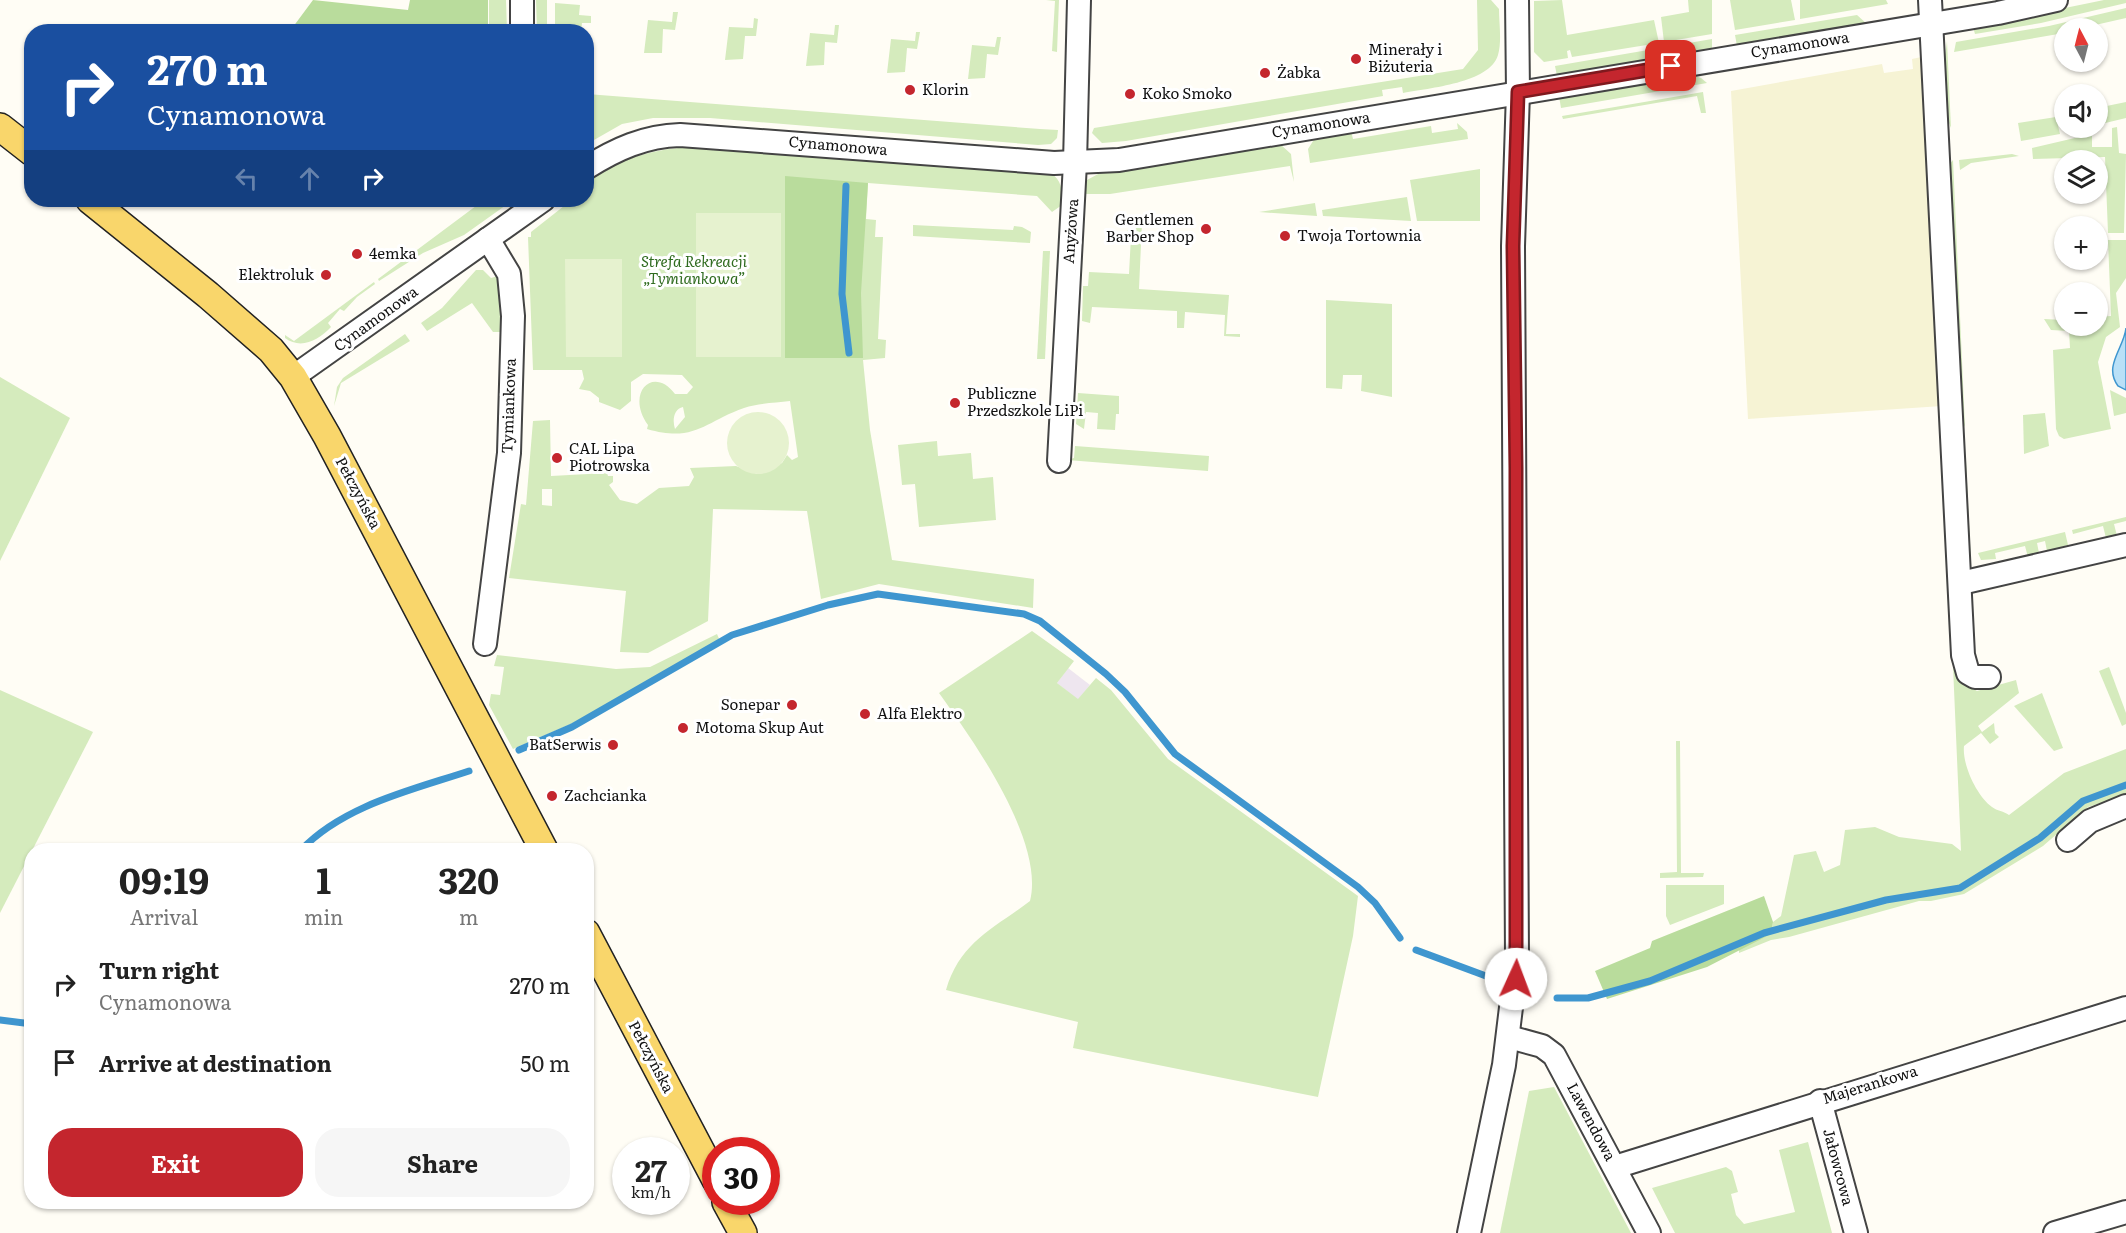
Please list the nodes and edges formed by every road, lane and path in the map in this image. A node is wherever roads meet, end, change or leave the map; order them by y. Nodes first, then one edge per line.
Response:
1 (522, 0) edge
2 (1079, 0) edge
3 (1517, 0) edge
4 (1930, 0) edge
5 (2056, 0) edge
6 (1931, 22) junction
7 (522, 24) edge
8 (1518, 92) junction
9 (0, 126) edge
10 (24, 146) edge
11 (1076, 163) junction
12 (594, 164) edge
13 (99, 207) edge
14 (533, 207) edge
15 (488, 239) junction
16 (293, 377) junction
17 (1059, 461) dead end
18 (2126, 545) edge
19 (1961, 584) junction
20 (485, 644) dead end
21 (1989, 676) dead end
22 (2126, 806) edge
23 (2068, 840) dead end
24 (540, 843) edge
25 (594, 948) edge
26 (2126, 1008) edge
27 (1509, 1037) junction
28 (1820, 1101) junction
29 (702, 1153) edge
30 (1615, 1167) junction
31 (2126, 1212) edge
32 (733, 1215) edge
33 (743, 1233) edge
34 (1469, 1233) edge
35 (1649, 1233) edge
36 (1856, 1233) edge
37 (2055, 1233) edge

1 - 7 street
2 - 11 street, Anyżowa
3 - 8 street
4 - 6 street
5 - 6 street, Cynamonowa
6 - 8 street, Cynamonowa
6 - 19 street
8 - 11 street, Cynamonowa
8 - 27 street
9 - 10 main road
11 - 12 street, Cynamonowa
11 - 17 street, Anyżowa
13 - 16 main road, Pełczyńska
14 - 15 street
15 - 16 street, Cynamonowa
15 - 20 street, Tymiankowa
16 - 24 main road, Pełczyńska
18 - 19 street
19 - 21 street
22 - 23 street
25 - 29 main road, Pełczyńska
26 - 28 street, Majerankowa
27 - 30 street, Lawendowa
27 - 34 street
28 - 30 street, Majerankowa
28 - 36 street, Jałowcowa
30 - 35 street, Lawendowa
31 - 37 street
32 - 33 main road

